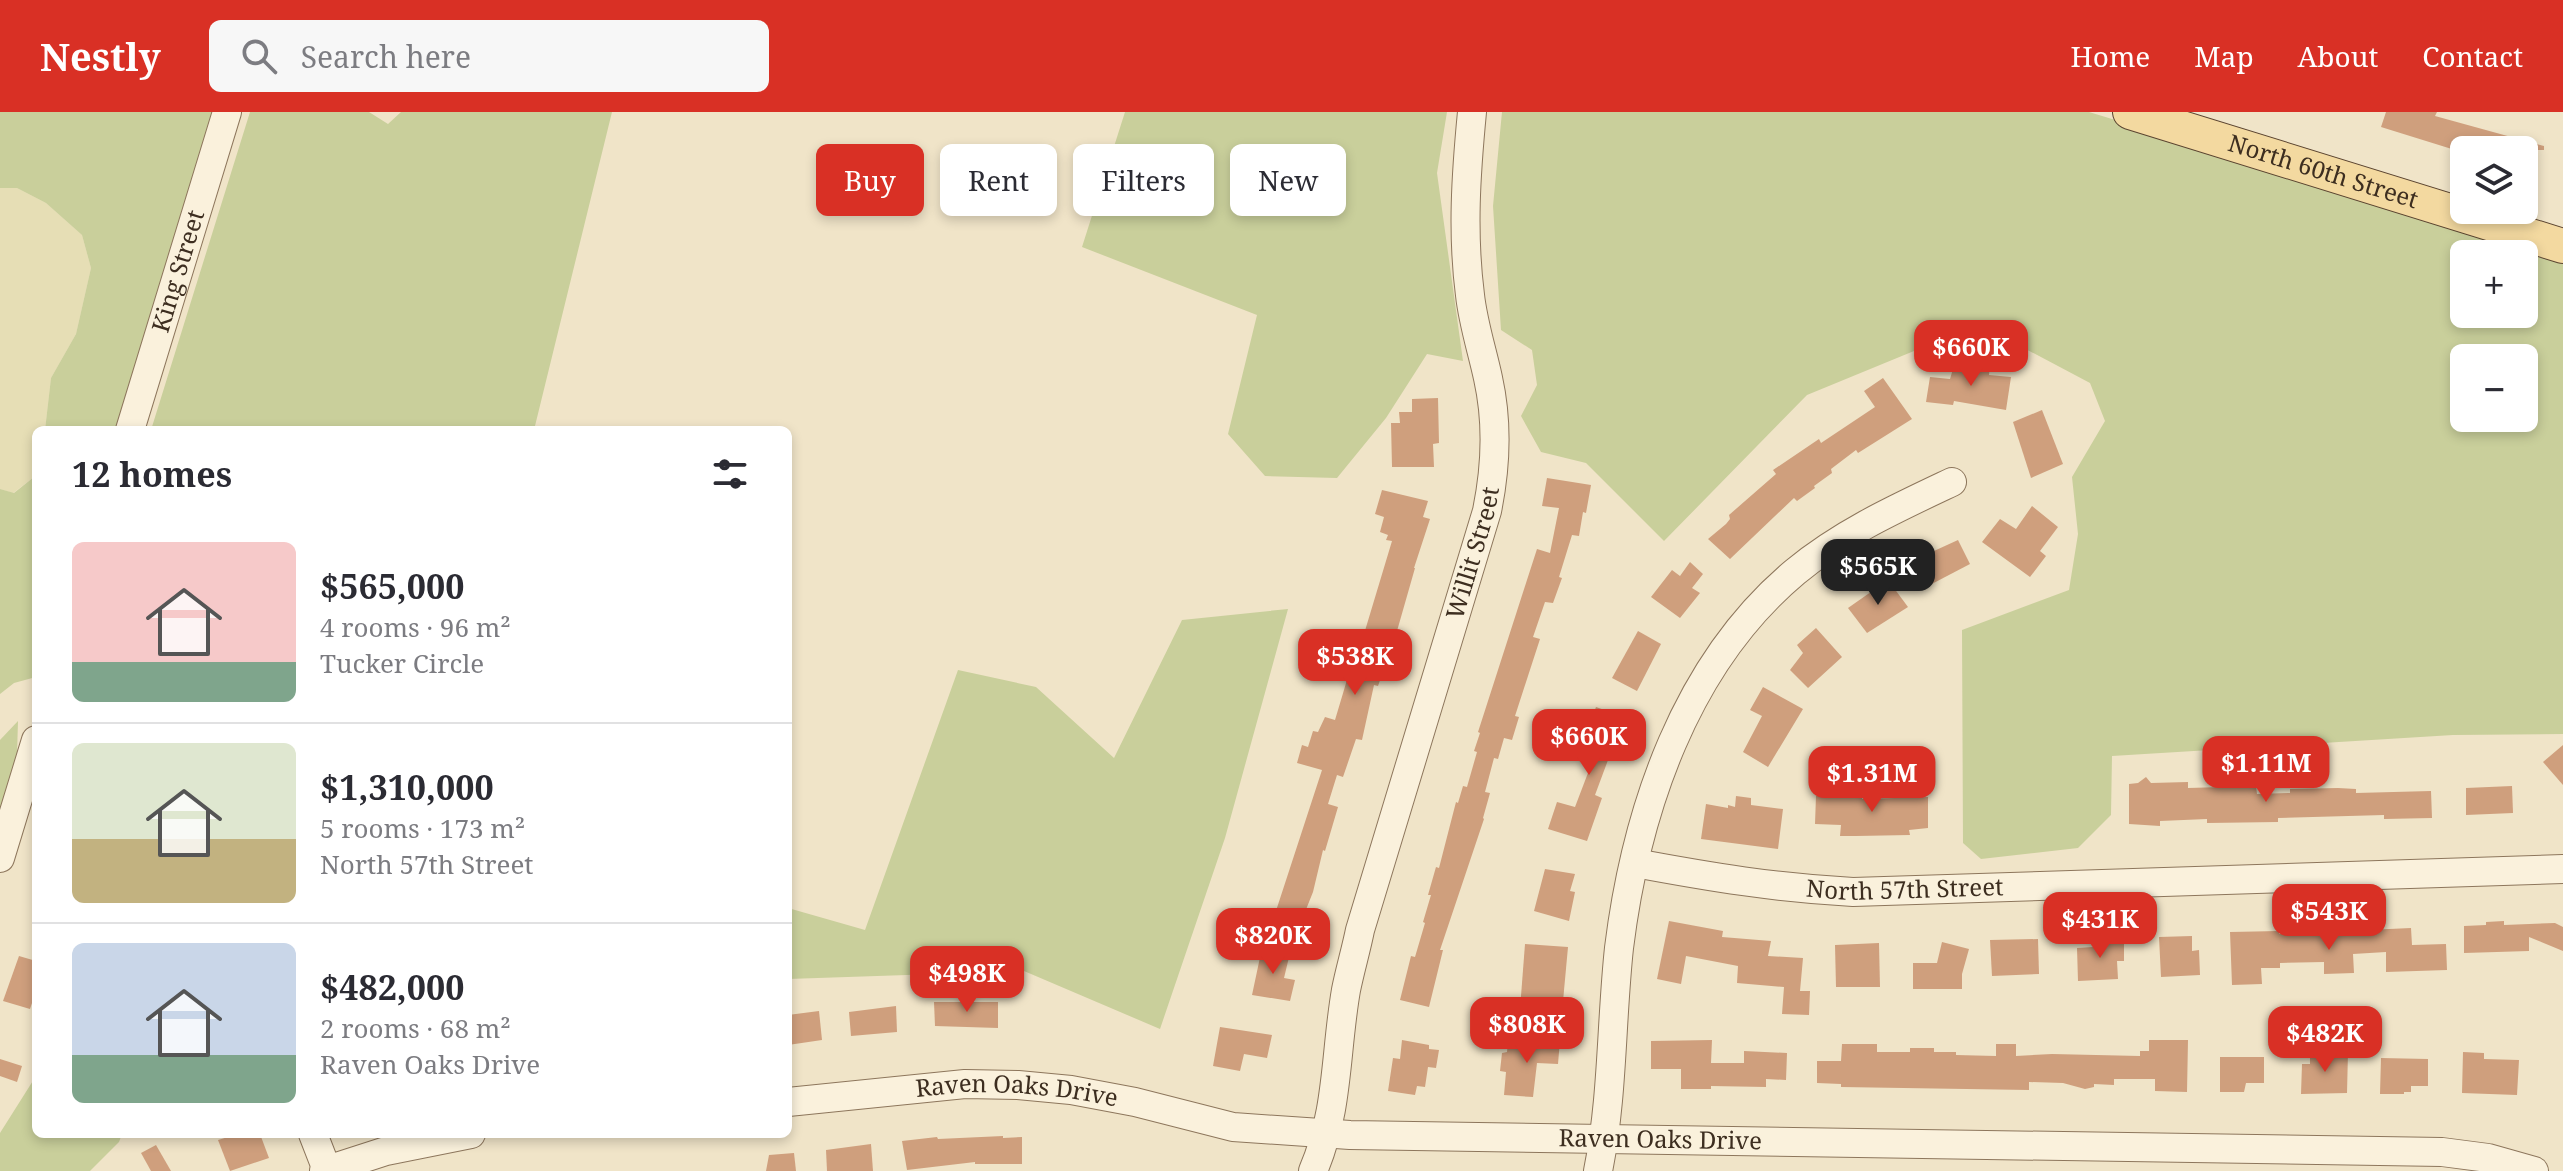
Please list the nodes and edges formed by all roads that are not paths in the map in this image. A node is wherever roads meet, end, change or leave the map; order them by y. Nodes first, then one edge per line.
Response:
1 (227, 112) edge
2 (1472, 112) edge
3 (2130, 112) edge
4 (2563, 246) edge
5 (131, 426) edge
6 (1952, 482) dead end
7 (32, 753) edge
8 (0, 858) edge
9 (1635, 863) junction
10 (2563, 869) edge
11 (792, 1102) edge
12 (1327, 1132) junction
13 (314, 1138) edge
14 (451, 1138) edge
15 (1604, 1138) junction
16 (1864, 1157) edge
17 (326, 1170) edge
18 (1313, 1171) edge
19 (1598, 1171) edge
20 (2534, 1171) edge

1 - 5 street, King Street
2 - 12 street, Willit Street
3 - 4 main road, North 60th Street
6 - 9 street
7 - 8 street
9 - 10 street, North 57th Street
9 - 15 street
11 - 12 street, Raven Oaks Drive
12 - 15 street, Raven Oaks Drive
12 - 18 street, Willit Street
13 - 17 street
14 - 17 street
15 - 16 street, Raven Oaks Drive
15 - 19 street
16 - 20 street, Raven Oaks Drive

